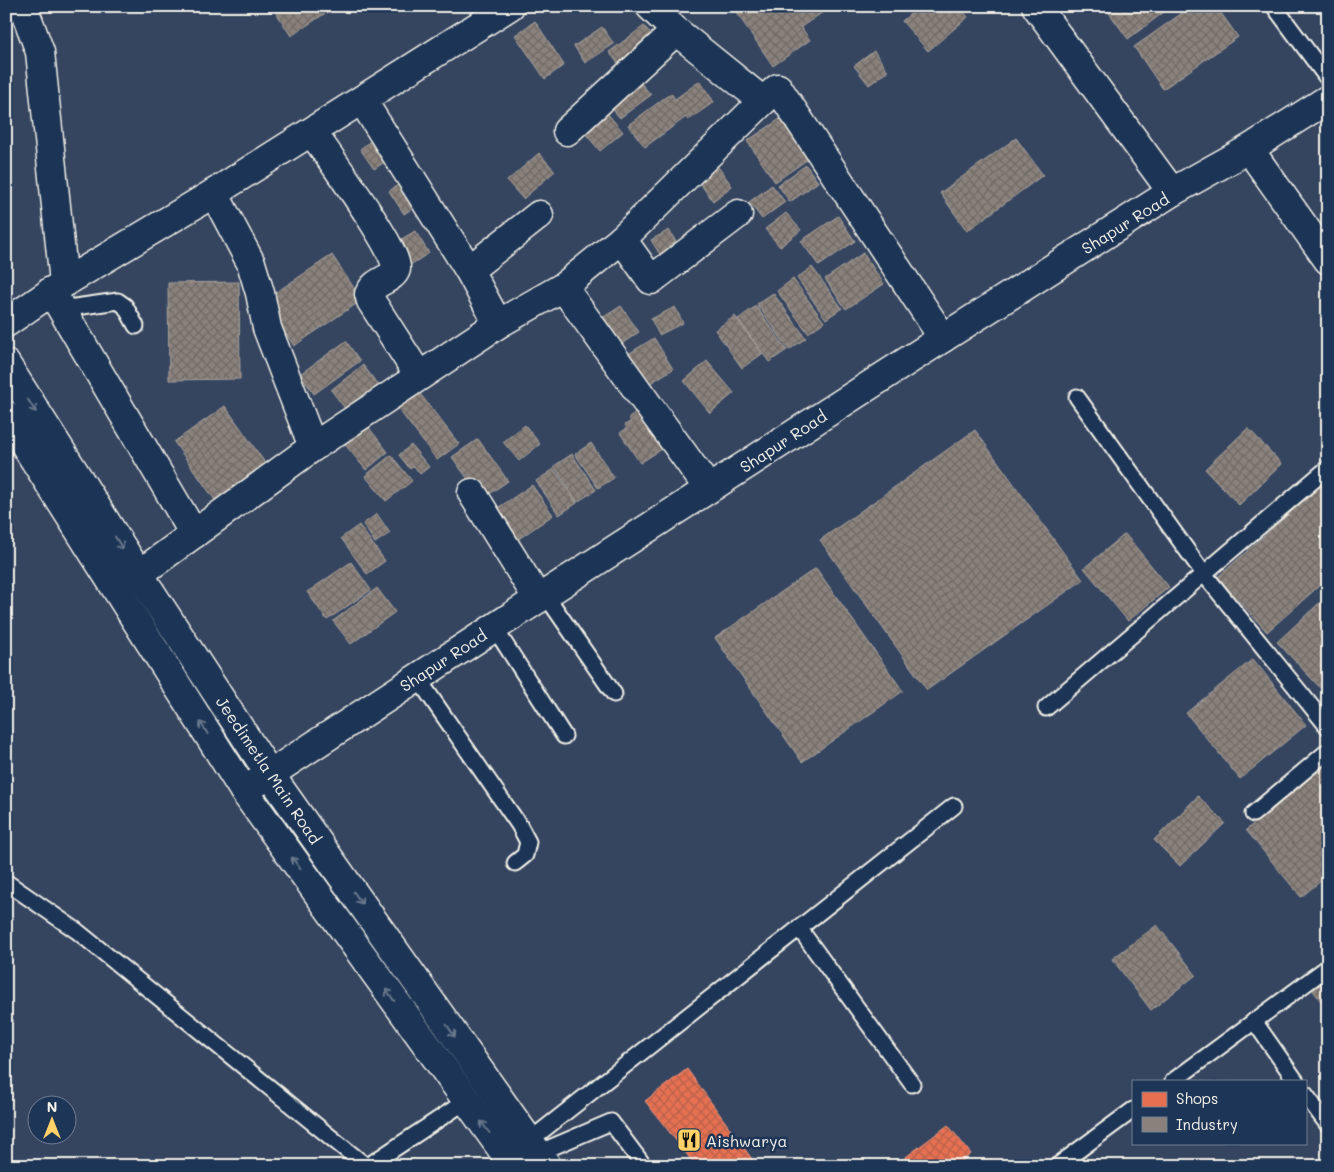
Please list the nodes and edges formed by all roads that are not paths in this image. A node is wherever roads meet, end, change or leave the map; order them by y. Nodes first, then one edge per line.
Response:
1 (23, 6) edge
2 (510, 6) edge
3 (650, 6) edge
4 (1036, 6) edge
5 (1274, 6) edge
6 (676, 31) junction
7 (1328, 79) edge
8 (1328, 99) edge
9 (362, 100) junction
10 (763, 101) junction
11 (566, 131) dead end
12 (312, 132) junction
13 (1249, 149) junction
14 (1172, 192) junction
15 (214, 193) junction
16 (738, 214) dead end
17 (539, 215) dead end
18 (622, 239) junction
19 (1328, 260) edge
20 (469, 270) junction
21 (563, 287) junction
22 (58, 294) junction
23 (6, 323) edge
24 (498, 324) junction
25 (136, 326) dead end
26 (943, 338) junction
27 (6, 364) edge
28 (420, 376) junction
29 (1077, 397) dead end
30 (6, 415) edge
31 (313, 447) junction
32 (1328, 468) edge
33 (708, 488) junction
34 (472, 493) dead end
35 (194, 534) junction
36 (139, 574) junction
37 (1204, 574) junction
38 (541, 597) junction
39 (494, 627) junction
40 (416, 677) junction
41 (614, 694) dead end
42 (1046, 708) dead end
43 (1328, 726) edge
44 (564, 736) dead end
45 (1328, 751) edge
46 (270, 773) junction
47 (244, 791) junction
48 (954, 806) dead end
49 (1253, 814) dead end
50 (515, 863) dead end
51 (6, 882) edge
52 (799, 928) junction
53 (1328, 967) edge
54 (1254, 1022) junction
55 (1174, 1080) edge
56 (1295, 1080) edge
57 (912, 1084) dead end
58 (1306, 1095) edge
59 (466, 1101) junction
60 (1132, 1111) edge
61 (1328, 1125) edge
62 (532, 1156) edge
63 (367, 1166) edge
64 (644, 1166) edge
65 (1057, 1166) edge

1 - 22 street
2 - 9 street
3 - 6 street
4 - 14 street
5 - 7 lane
6 - 10 street
6 - 11 street
8 - 13 street, Shapur Road
9 - 12 street
9 - 20 street
10 - 18 street
10 - 26 street
12 - 15 street
12 - 28 street
13 - 14 street, Shapur Road
13 - 19 street
14 - 26 street, Shapur Road
15 - 22 street
15 - 31 street
16 - 18 street
17 - 20 street
18 - 21 street
20 - 24 street
21 - 24 street
21 - 33 street
22 - 23 street
22 - 25 lane
22 - 35 street
24 - 28 street
26 - 33 street, Shapur Road
27 -> 36 street, Jeedimetla Main Road
28 - 31 street
29 - 37 lane
47 -> 30 street, Jeedimetla Main Road
31 - 35 street
32 - 37 lane
33 - 38 street, Shapur Road
34 - 38 street
35 - 36 street
36 - 46 street, Jeedimetla Main Road
37 - 42 lane
37 - 43 lane
38 - 39 street, Shapur Road
38 - 41 lane
39 - 40 street, Shapur Road
39 - 44 lane
40 - 46 street, Shapur Road
40 - 50 lane
45 - 49 lane
46 - 47 street, Shapur Road
46 -> 62 street, Jeedimetla Main Road
59 -> 47 street, Jeedimetla Main Road
48 - 52 lane
51 - 63 lane
52 - 57 lane
52 - 62 lane
53 - 54 lane
54 - 55 lane
54 - 56 lane
58 - 61 lane
62 -> 59 street, Jeedimetla Main Road
59 - 63 lane
60 - 65 lane
62 - 64 lane

